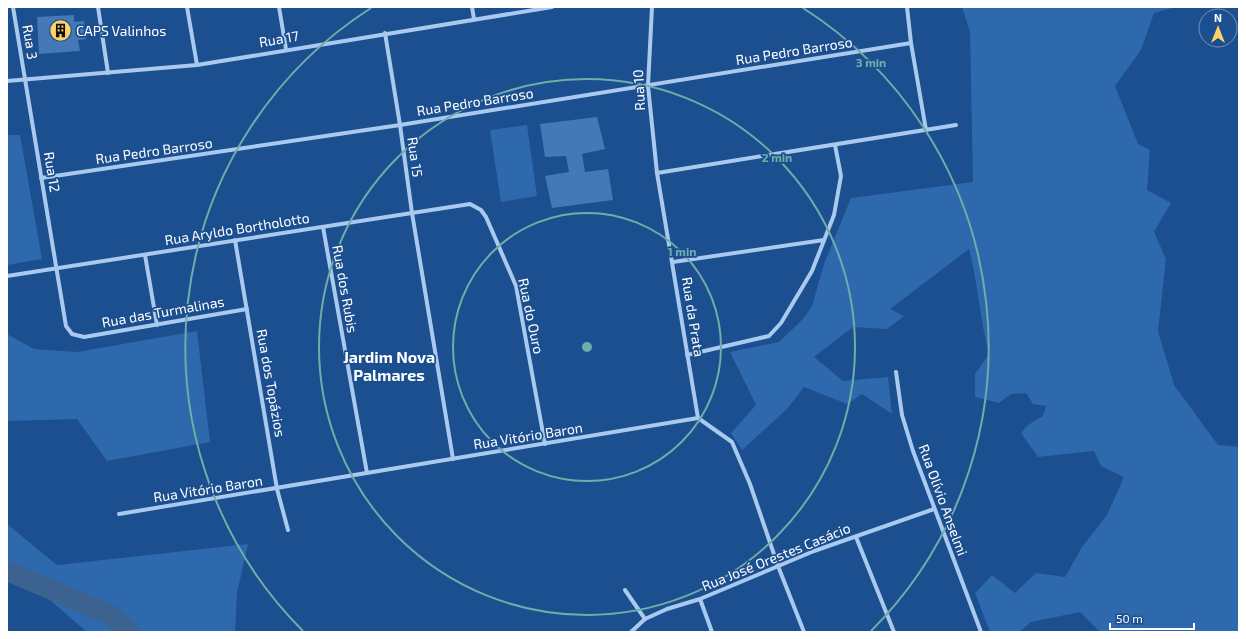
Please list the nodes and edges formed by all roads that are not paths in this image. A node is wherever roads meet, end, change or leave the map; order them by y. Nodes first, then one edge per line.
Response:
1 (13, 7) edge
2 (98, 7) edge
3 (187, 7) edge
4 (279, 7) edge
5 (472, 7) edge
6 (552, 7) edge
7 (652, 7) edge
8 (907, 7) edge
9 (474, 19) junction
10 (385, 33) junction
11 (911, 43) junction
12 (286, 49) junction
13 (197, 65) junction
14 (108, 73) junction
15 (24, 80) junction
16 (7, 81) edge
17 (648, 86) junction
18 (400, 126) junction
19 (956, 126) dead end
20 (926, 130) junction
21 (835, 145) junction
22 (657, 173) junction
23 (41, 178) junction
24 (470, 204) joint
25 (412, 212) junction
26 (323, 227) junction
27 (235, 240) junction
28 (824, 240) junction
29 (145, 255) junction
30 (673, 262) junction
31 (58, 268) junction
32 (7, 276) edge
33 (247, 309) junction
34 (157, 325) junction
35 (84, 337) joint
36 (687, 355) junction
37 (896, 372) dead end
38 (698, 418) junction
39 (545, 444) junction
40 (453, 459) junction
41 (367, 473) junction
42 (277, 489) junction
43 (934, 509) junction
44 (119, 514) dead end
45 (288, 530) dead end
46 (856, 537) junction
47 (778, 566) junction
48 (625, 590) dead end
49 (700, 599) junction
50 (644, 619) junction
51 (630, 632) edge
52 (712, 632) edge
53 (804, 632) edge
54 (894, 632) edge
55 (981, 632) edge

1 - 15 street, Rua 3
2 - 14 street
3 - 13 street
4 - 12 street
5 - 9 street
6 - 9 street, Rua 17
7 - 17 street, Rua 10
8 - 11 street
9 - 10 street, Rua 17
10 - 12 street, Rua 17
10 - 18 street, Rua 15
11 - 17 street, Rua Pedro Barroso
11 - 20 street
12 - 13 street, Rua 17
13 - 14 street, Rua 17
14 - 15 street, Rua 17
15 - 16 street, Rua 17
15 - 23 street, Rua 12
17 - 18 street, Rua Pedro Barroso
17 - 22 street, Rua 10
18 - 23 street, Rua Pedro Barroso
18 - 25 street, Rua 15
19 - 20 street
20 - 21 street
21 - 22 street
21 - 28 street
22 - 30 street, Rua da Prata
23 - 31 street, Rua 12
24 - 25 street, Rua Aryldo Bortholotto
24 - 39 street, Rua do Ouro
25 - 26 street, Rua Aryldo Bortholotto
25 - 40 street, Rua 15
26 - 27 street, Rua Aryldo Bortholotto
26 - 41 street, Rua dos Rubis
27 - 29 street, Rua Aryldo Bortholotto
27 - 33 street, Rua dos Topázios
28 - 30 street
28 - 36 street
29 - 31 street, Rua Aryldo Bortholotto
29 - 34 street
30 - 36 street, Rua da Prata
31 - 32 street, Rua Aryldo Bortholotto
31 - 35 street, Rua 12
33 - 34 street, Rua das Turmalinas
33 - 42 street, Rua dos Topázios
34 - 35 street, Rua das Turmalinas
36 - 38 street, Rua da Prata
37 - 43 street, Rua Olívio Anselmi
38 - 39 street, Rua Vitório Baron
38 - 47 street
39 - 40 street, Rua Vitório Baron
40 - 41 street, Rua Vitório Baron
41 - 42 street, Rua Vitório Baron
42 - 44 street, Rua Vitório Baron
42 - 45 street, Rua dos Topázios
43 - 46 street, Rua José Orestes Casácio
43 - 55 street, Rua Olívio Anselmi
46 - 47 street, Rua José Orestes Casácio
46 - 54 street
47 - 49 street, Rua José Orestes Casácio
47 - 53 street
48 - 50 street
49 - 50 street, Rua José Orestes Casácio
49 - 52 street
50 - 51 street, Rua José Orestes Casácio

